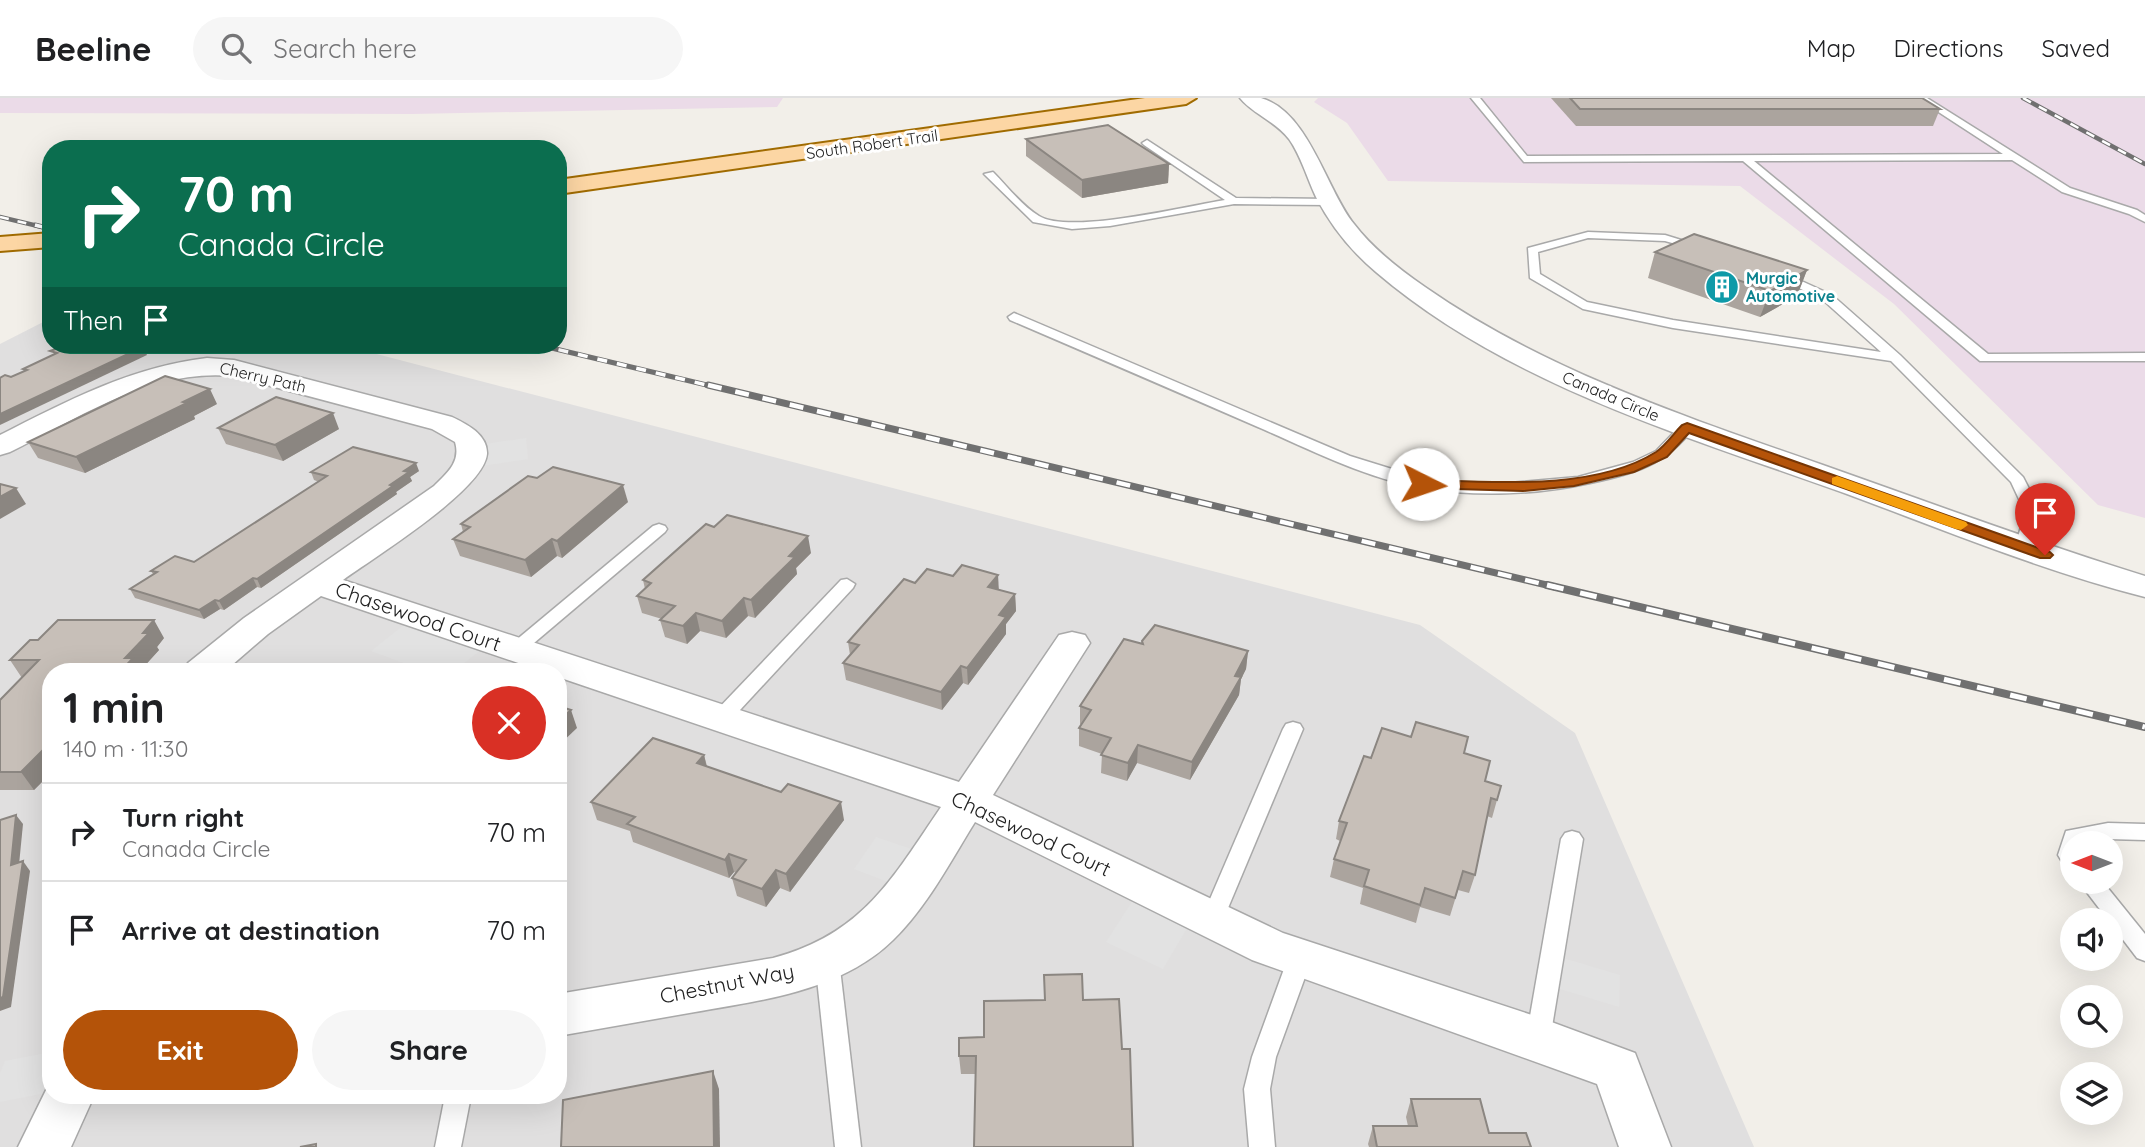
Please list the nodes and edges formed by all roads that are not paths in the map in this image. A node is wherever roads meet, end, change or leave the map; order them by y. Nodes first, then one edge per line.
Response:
1 (1186, 98) edge
2 (1249, 98) edge
3 (1475, 98) edge
4 (1921, 98) edge
5 (1147, 143) dead end
6 (1745, 158) junction
7 (2016, 158) junction
8 (989, 174) dead end
9 (567, 186) edge
10 (1234, 201) junction
11 (1330, 202) junction
12 (2145, 219) edge
13 (42, 241) edge
14 (0, 244) edge
15 (1716, 252) edge
16 (1767, 269) edge
17 (1014, 317) dead end
18 (2145, 357) edge
19 (1895, 358) junction
20 (1687, 427) junction
21 (0, 446) edge
22 (659, 530) dead end
23 (2023, 548) junction
24 (317, 583) junction
25 (847, 584) dead end
26 (2145, 587) edge
27 (1072, 643) dead end
28 (515, 650) junction
29 (212, 663) edge
30 (554, 663) edge
31 (567, 667) edge
32 (721, 719) junction
33 (1293, 729) dead end
34 (969, 801) junction
35 (2123, 831) edge
36 (2145, 832) edge
37 (1572, 839) dead end
38 (2100, 894) edge
39 (1212, 920) junction
40 (2145, 951) edge
41 (1300, 958) junction
42 (827, 960) junction
43 (567, 1013) edge
44 (1538, 1039) junction
45 (72, 1104) edge
46 (456, 1104) edge
47 (44, 1147) edge
48 (448, 1147) edge
49 (848, 1147) edge
50 (1262, 1147) edge
51 (1645, 1147) edge

1 - 9 main road, South Robert Trail
2 - 11 street, Canada Circle
3 - 6 lane
4 - 7 lane
5 - 10 lane
6 - 7 lane
6 - 18 lane
7 - 12 lane
8 - 10 lane
10 - 11 lane
11 - 20 street, Canada Circle
13 - 14 main road
15 - 19 lane
16 - 19 lane
17 - 20 lane
19 - 23 lane
20 - 23 street, Canada Circle
21 - 24 street, Cherry Path
22 - 28 lane
23 - 26 street, Canada Circle
24 - 28 street, Chasewood Court
24 - 29 street
25 - 32 lane
27 - 34 street, Chestnut Way
28 - 30 street, Chasewood Court
31 - 32 street, Chasewood Court
32 - 34 street, Chasewood Court
33 - 39 lane
34 - 39 street, Chasewood Court
34 - 42 street, Chestnut Way
35 - 36 lane
37 - 44 lane
38 - 40 lane
39 - 41 street, Chasewood Court
41 - 44 street, Chasewood Court
41 - 50 lane
42 - 43 street, Chestnut Way
42 - 49 lane
44 - 51 street, Chasewood Court
45 - 47 street
46 - 48 lane

